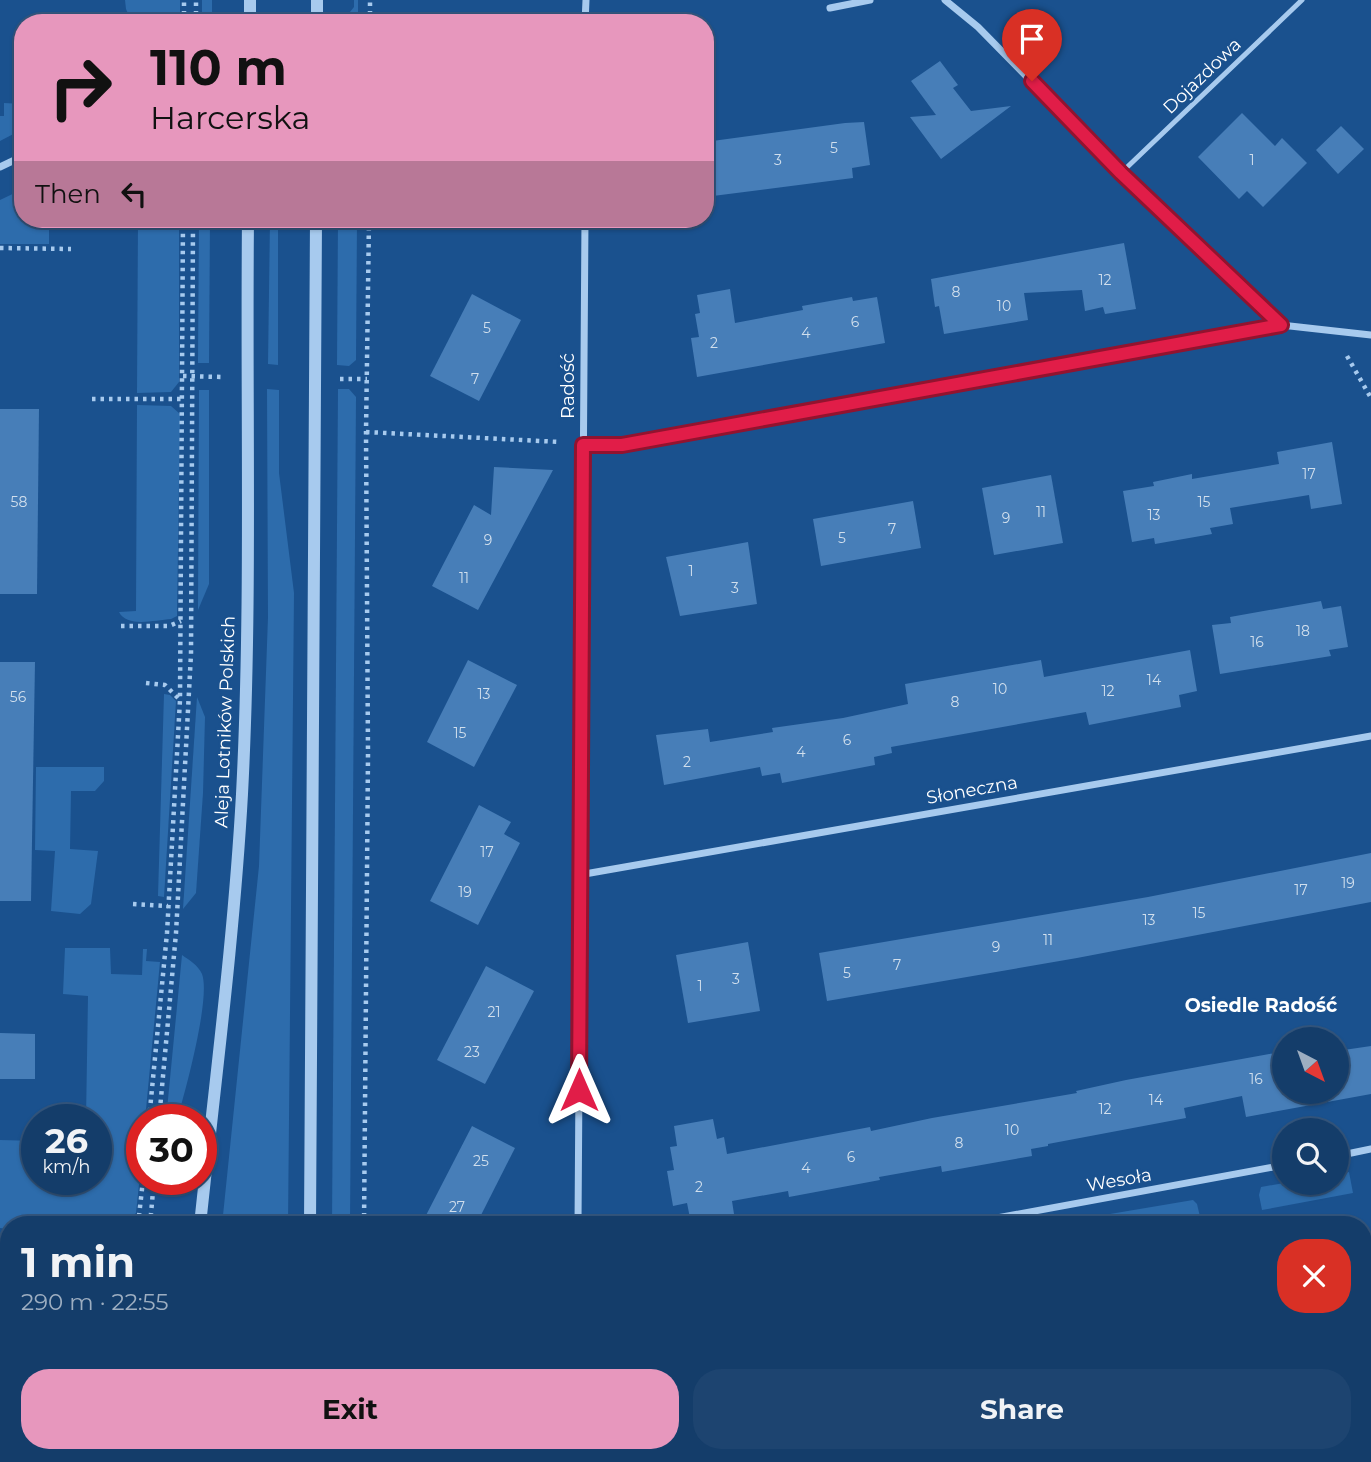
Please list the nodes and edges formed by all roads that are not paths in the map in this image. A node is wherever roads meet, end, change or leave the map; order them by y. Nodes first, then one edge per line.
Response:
1 (870, 0) edge
2 (945, 0) edge
3 (1302, 0) edge
4 (831, 8) dead end
5 (1121, 173) junction
6 (248, 228) edge
7 (316, 228) edge
8 (584, 228) edge
9 (1281, 325) junction
10 (1371, 335) edge
11 (583, 445) junction
12 (1371, 736) edge
13 (579, 875) junction
14 (1371, 1149) edge
15 (1349, 1154) edge
16 (1272, 1167) edge
17 (201, 1216) edge
18 (310, 1216) edge
19 (578, 1216) edge
20 (1008, 1216) edge

1 - 4 street
2 - 5 street
3 - 5 lane, Dojazdowa
5 - 9 street
6 - 17 street, Aleja Lotników Polskich
7 - 18 street
8 - 11 street, Radość
9 - 10 street
9 - 11 street
11 - 13 street, Radość
12 - 13 street, Słoneczna
13 - 19 street, Radość
14 - 15 street
16 - 20 street, Wesoła

